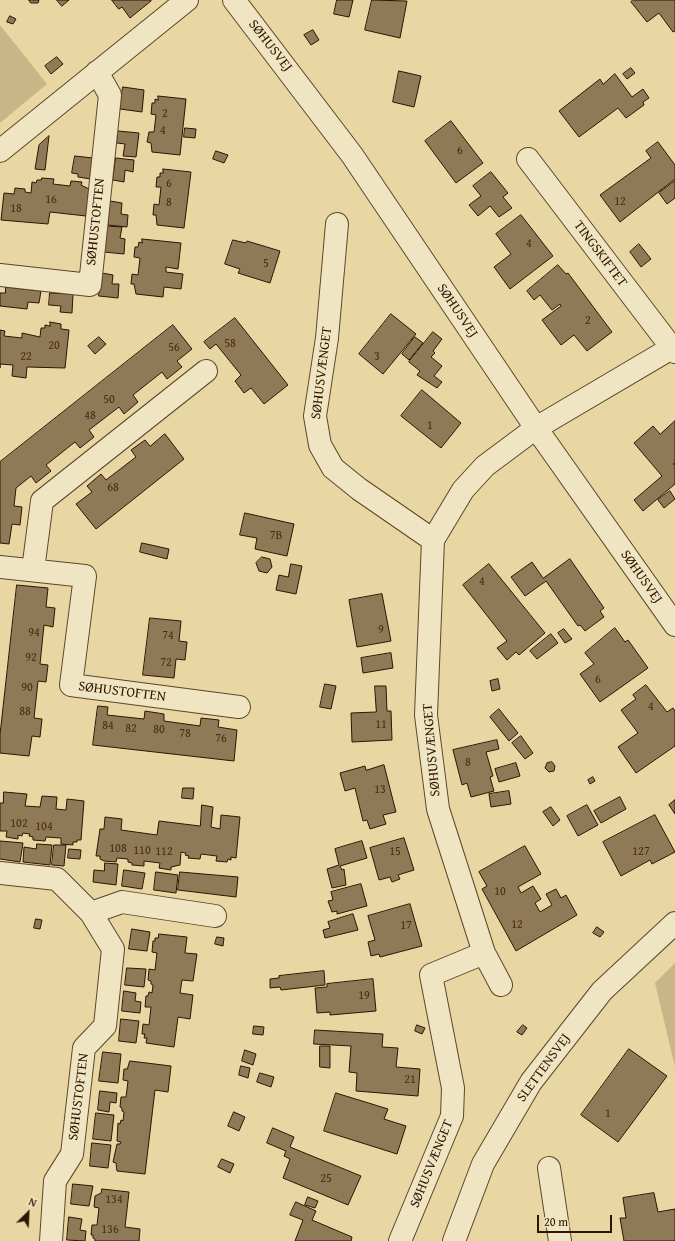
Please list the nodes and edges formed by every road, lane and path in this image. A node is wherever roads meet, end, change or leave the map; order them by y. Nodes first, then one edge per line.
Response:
1 (187, 0) edge
2 (234, 0) edge
3 (97, 72) junction
4 (0, 151) edge
5 (528, 159) dead end
6 (337, 224) dead end
7 (0, 275) edge
8 (674, 349) edge
9 (206, 371) dead end
10 (536, 428) junction
11 (433, 540) junction
12 (0, 567) edge
13 (33, 570) junction
14 (675, 625) edge
15 (239, 707) dead end
16 (0, 873) edge
17 (91, 913) junction
18 (215, 916) dead end
19 (675, 923) edge
20 (484, 953) junction
21 (501, 985) dead end
22 (549, 1168) dead end
23 (51, 1241) edge
24 (400, 1241) edge
25 (454, 1241) edge
26 (560, 1241) edge

1 - 3 street
2 - 10 street, SØHUSVEJ
3 - 4 street
3 - 7 street, SØHUSTOFTEN
5 - 8 street, TINGSKIFTET
6 - 11 street, SØHUSVÆNGET
8 - 10 street, TINGSKIFTET
9 - 13 street
10 - 11 street, SØHUSVÆNGET
10 - 14 street, SØHUSVEJ
11 - 20 street, SØHUSVÆNGET
12 - 13 street, SØHUSTOFTEN
13 - 15 street, SØHUSTOFTEN
16 - 17 street, SØHUSTOFTEN
17 - 18 street
17 - 23 street, SØHUSTOFTEN
19 - 25 street, SLETTENSVEJ
20 - 21 street, SØHUSVÆNGET
20 - 24 street, SØHUSVÆNGET
22 - 26 street

